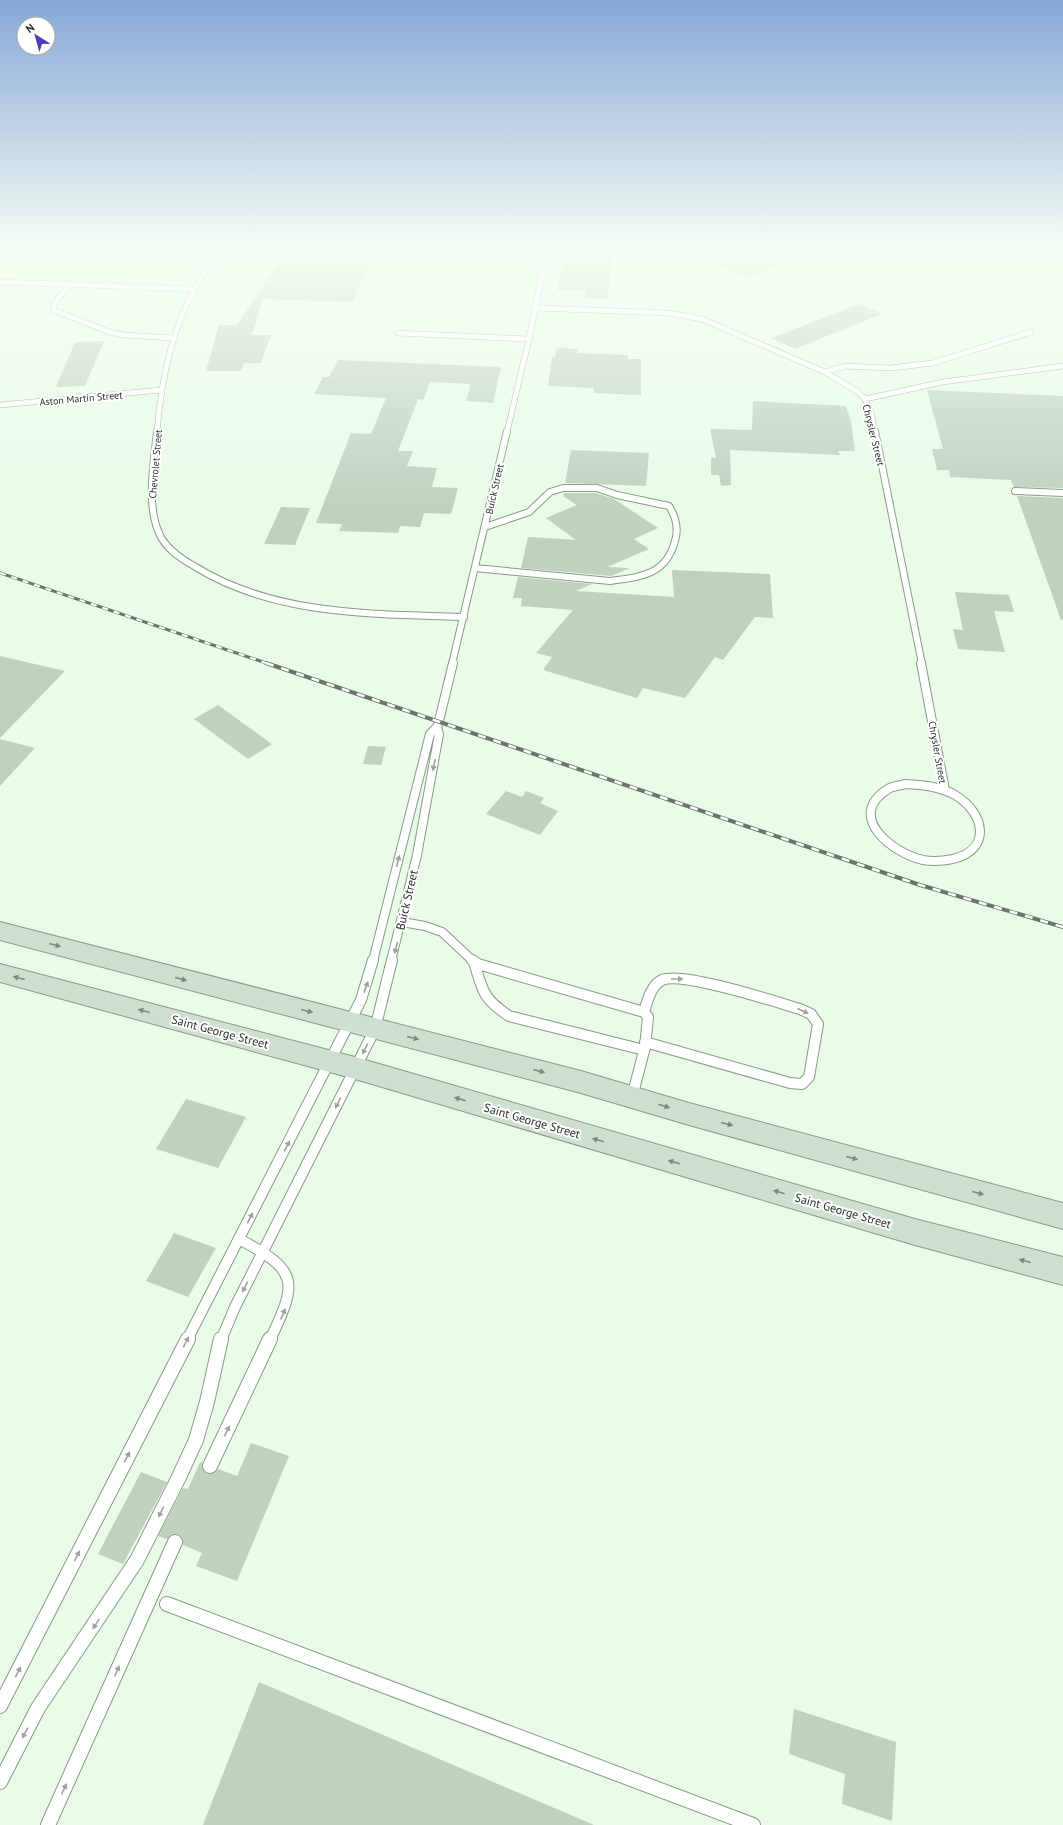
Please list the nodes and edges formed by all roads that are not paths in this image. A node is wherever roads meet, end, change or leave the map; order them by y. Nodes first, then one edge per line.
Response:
1 (121, 335) edge
2 (174, 335) edge
3 (445, 335) edge
4 (530, 335) edge
5 (740, 335) edge
6 (1021, 335) edge
7 (173, 338) junction
8 (529, 339) junction
9 (1063, 366) edge
10 (825, 372) junction
11 (161, 390) junction
12 (865, 399) junction
13 (0, 405) edge
14 (1015, 491) dead end
15 (1063, 493) edge
16 (485, 527) junction
17 (475, 568) junction
18 (464, 617) junction
19 (437, 727) junction
20 (945, 790) junction
21 (402, 922) junction
22 (0, 931) edge
23 (474, 962) junction
24 (0, 973) edge
25 (644, 1012) junction
26 (350, 1022) junction
27 (375, 1029) junction
28 (645, 1046) junction
29 (330, 1062) junction
30 (355, 1068) junction
31 (632, 1097) junction
32 (1063, 1216) edge
33 (239, 1239) junction
34 (262, 1253) junction
35 (1063, 1271) edge
36 (210, 1466) dead end
37 (175, 1542) dead end
38 (167, 1604) dead end
39 (0, 1706) edge
40 (0, 1782) edge
41 (48, 1825) edge
42 (753, 1825) edge

1 - 7 lane
2 - 7 lane, Chevrolet Street
3 - 8 lane
4 - 8 lane, Buick Street
5 - 10 lane, Chrysler Street
6 - 10 lane
7 - 11 lane, Chevrolet Street
8 - 16 lane, Buick Street
9 - 12 lane
10 - 12 lane, Chrysler Street
11 - 13 lane, Aston Martin Street
11 - 18 lane, Chevrolet Street
12 - 20 lane, Chrysler Street
14 - 15 lane
16 - 17 lane, Buick Street
16 - 17 lane
17 - 18 lane, Buick Street
18 - 19 lane, Buick Street
19 -> 21 lane, Buick Street
26 -> 19 lane, Buick Street
20 - 20 lane, Chrysler Street
21 - 23 lane
21 -> 27 lane, Buick Street
22 -> 26 main road
23 - 25 lane
23 - 28 lane
29 -> 24 main road, Saint George Street
25 - 28 lane
25 -> 28 lane
26 - 27 main road
26 - 29 lane, Buick Street
27 -> 30 lane, Buick Street
27 -> 31 main road
28 - 31 lane
29 - 30 main road, Saint George Street
33 -> 29 lane, Buick Street
30 -> 34 lane, Buick Street
35 -> 30 main road, Saint George Street
31 -> 32 main road
33 - 34 lane
39 -> 33 lane, Buick Street
36 -> 34 lane
34 -> 40 lane, Buick Street
41 -> 37 lane
38 - 42 lane

